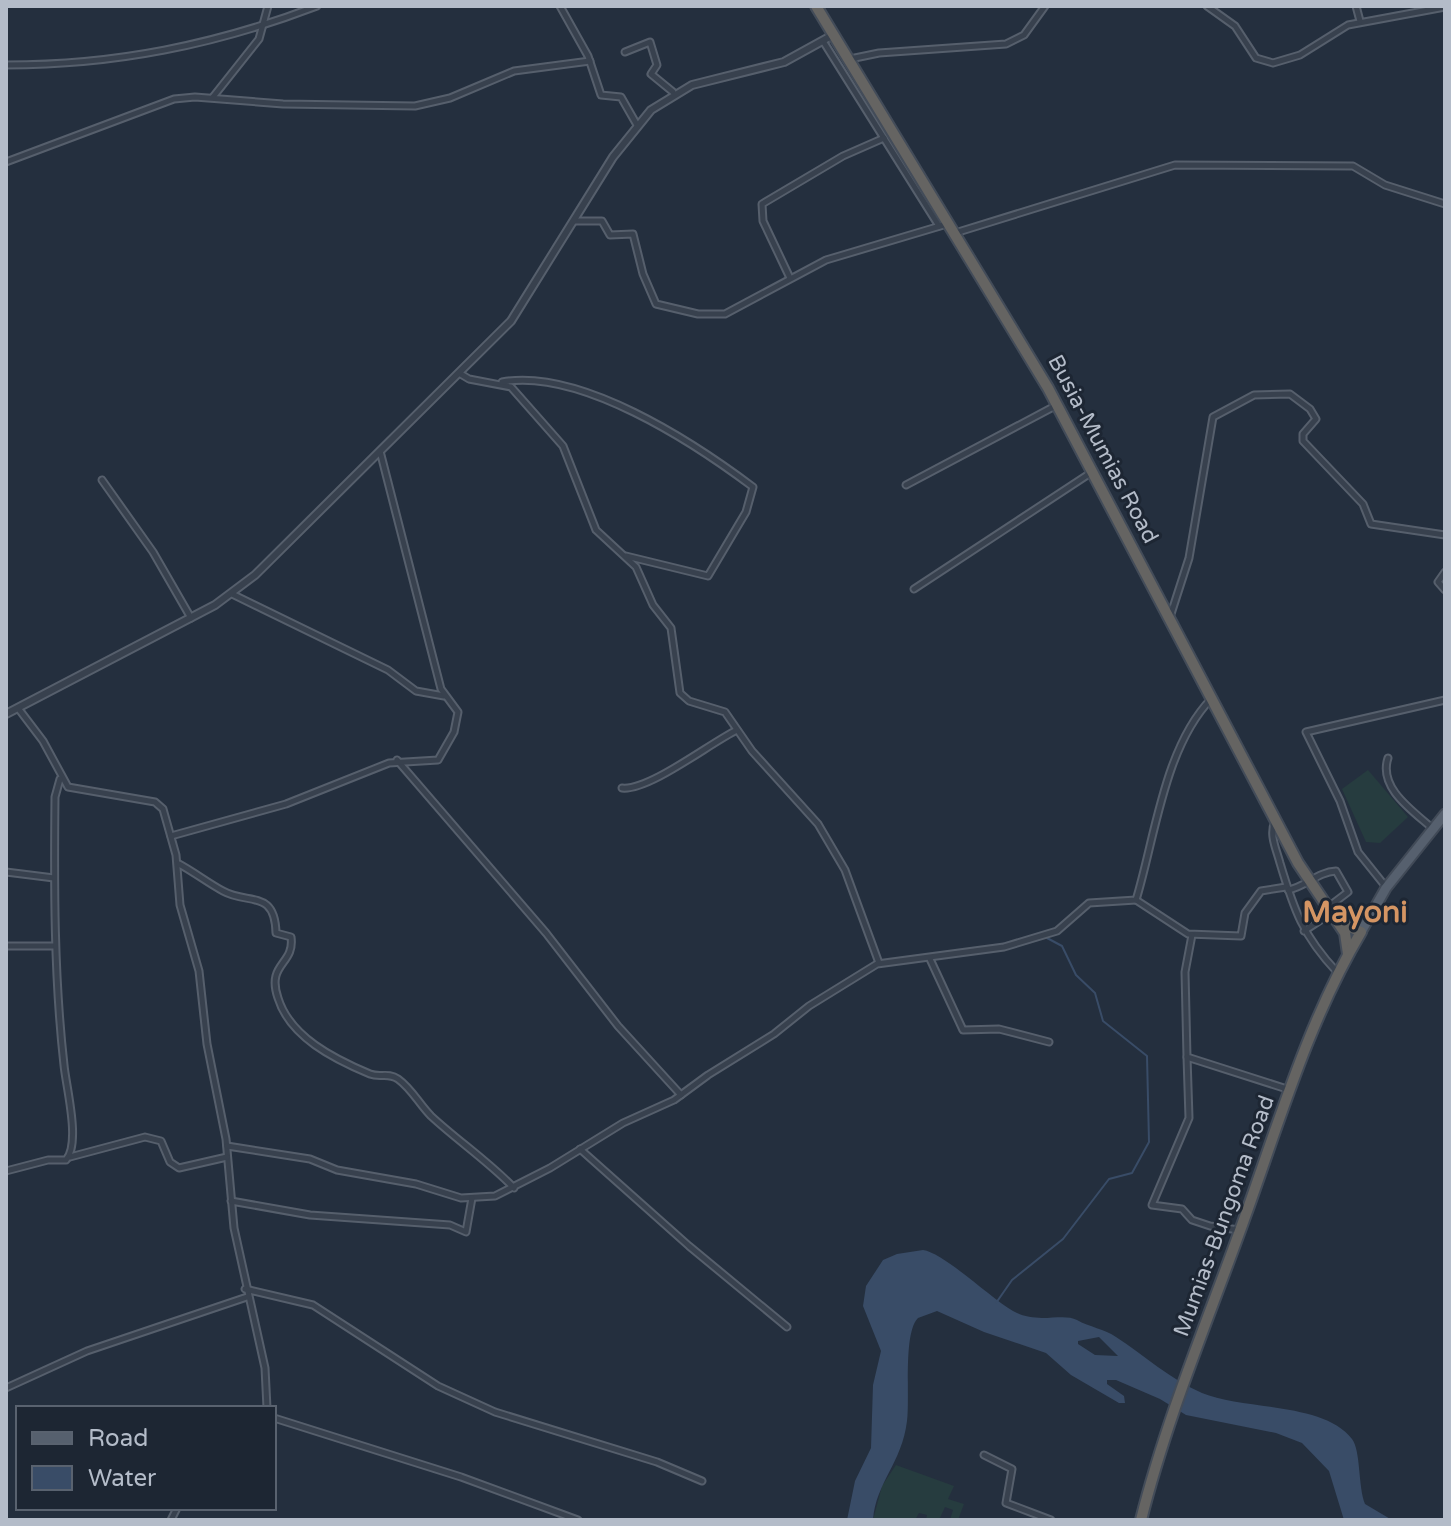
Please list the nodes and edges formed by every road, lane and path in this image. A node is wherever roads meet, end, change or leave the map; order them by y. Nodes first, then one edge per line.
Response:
1 (268, 6) edge
2 (317, 6) edge
3 (560, 6) edge
4 (816, 6) edge
5 (1045, 6) edge
6 (1207, 6) edge
7 (1356, 6) edge
8 (1445, 7) edge
9 (1360, 21) junction
10 (265, 23) junction
11 (828, 38) junction
12 (625, 52) dead end
13 (849, 60) junction
14 (590, 61) junction
15 (6, 65) edge
16 (673, 92) dead end
17 (864, 95) junction
18 (213, 97) junction
19 (637, 125) junction
20 (884, 138) junction
21 (6, 162) edge
22 (1445, 204) edge
23 (574, 221) junction
24 (947, 227) junction
25 (790, 278) junction
26 (459, 373) junction
27 (501, 382) junction
28 (1058, 405) junction
29 (380, 451) junction
30 (1093, 471) junction
31 (102, 480) dead end
32 (906, 485) dead end
33 (1445, 535) edge
34 (625, 556) junction
35 (1445, 572) edge
36 (914, 589) dead end
37 (1445, 590) edge
38 (232, 594) junction
39 (1169, 617) junction
40 (191, 618) junction
41 (444, 696) junction
42 (1212, 698) junction
43 (1445, 700) edge
44 (18, 708) junction
45 (6, 714) edge
46 (737, 730) junction
47 (1388, 758) dead end
48 (397, 760) junction
49 (61, 778) junction
50 (622, 788) dead end
51 (1445, 814) edge
52 (1276, 820) junction
53 (1433, 829) junction
54 (171, 836) junction
55 (179, 864) junction
56 (6, 872) edge
57 (54, 878) junction
58 (1309, 882) junction
59 (1287, 888) junction
60 (1386, 888) junction
61 (1136, 900) junction
62 (1331, 914) junction
63 (1304, 932) junction
64 (1345, 933) junction
65 (1192, 935) junction
66 (1359, 936) junction
67 (6, 946) edge
68 (54, 946) junction
69 (1348, 954) junction
70 (930, 959) junction
71 (879, 963) junction
72 (1338, 973) junction
73 (1049, 1042) dead end
74 (1187, 1057) junction
75 (1290, 1090) junction
76 (681, 1095) junction
77 (227, 1146) junction
78 (580, 1149) junction
79 (70, 1157) junction
80 (227, 1157) junction
81 (6, 1171) edge
82 (514, 1188) junction
83 (472, 1198) junction
84 (231, 1201) junction
85 (1240, 1230) junction
86 (245, 1289) junction
87 (247, 1297) junction
88 (787, 1327) dead end
89 (6, 1388) edge
90 (267, 1406) edge
91 (276, 1419) edge
92 (984, 1455) dead end
93 (702, 1481) dead end
94 (578, 1520) edge
95 (1051, 1520) edge
96 (1141, 1520) edge

1 - 10 street
2 - 10 street
3 - 14 street
4 - 11 highway, Busia-Mumias Road
5 - 13 street
6 - 9 street
7 - 9 street
8 - 9 street
10 - 15 street
10 - 18 street
11 - 13 highway, Busia-Mumias Road
11 - 17 street
11 - 19 street
12 - 16 street
13 - 17 highway, Busia-Mumias Road
14 - 18 street
14 - 19 street
17 - 20 street
17 - 24 highway, Busia-Mumias Road
18 - 21 street
19 - 23 street
20 - 24 street
20 - 25 street
22 - 24 street
23 - 25 street
23 - 26 street
24 - 25 street
24 - 28 highway, Busia-Mumias Road
26 - 27 street
26 - 29 street
27 - 34 street
27 - 34 street
28 - 30 highway, Busia-Mumias Road
28 - 32 street
29 - 38 street
29 - 41 street
30 - 36 street
30 - 39 highway, Busia-Mumias Road
31 - 40 street
33 - 39 street
34 - 46 street
35 - 37 street
38 - 40 street
38 - 41 street
39 - 42 highway, Busia-Mumias Road
40 - 44 street
41 - 48 street
42 - 52 highway, Busia-Mumias Road
42 - 61 street
43 - 60 street
44 - 45 street
44 - 49 street
46 - 50 street
46 - 71 street
47 - 53 street
48 - 54 street
48 - 76 street
49 - 54 street
49 - 57 street
51 - 53 main road
52 - 58 highway, Busia-Mumias Road
52 - 59 street
53 - 60 main road
54 - 55 street
55 - 77 street
55 - 82 street
56 - 57 street
57 - 68 street
58 - 59 street
58 - 62 highway, Busia-Mumias Road
58 - 62 street
59 - 63 street
59 - 65 street
60 - 66 main road
61 - 65 street
61 - 70 street
62 - 63 street
62 - 64 highway, Busia-Mumias Road
62 - 66 highway
63 - 72 street
64 - 66 highway, Busia-Mumias Road
64 - 69 highway, Busia-Mumias Road
65 - 74 street
66 - 69 highway, Mumias-Bungoma Road
67 - 68 street
68 - 79 street
69 - 72 highway, Mumias-Bungoma Road
70 - 71 street
70 - 73 street
71 - 76 street
72 - 75 highway, Mumias-Bungoma Road
74 - 75 street
74 - 85 street
75 - 85 highway, Mumias-Bungoma Road
76 - 78 street
77 - 80 street
77 - 83 street
78 - 82 street
78 - 88 street
79 - 80 street
79 - 81 street
80 - 84 street
82 - 83 street
83 - 84 street
84 - 86 street
85 - 96 highway, Mumias-Bungoma Road
86 - 87 street
86 - 93 street
87 - 89 street
87 - 90 street
91 - 94 street
92 - 95 street

